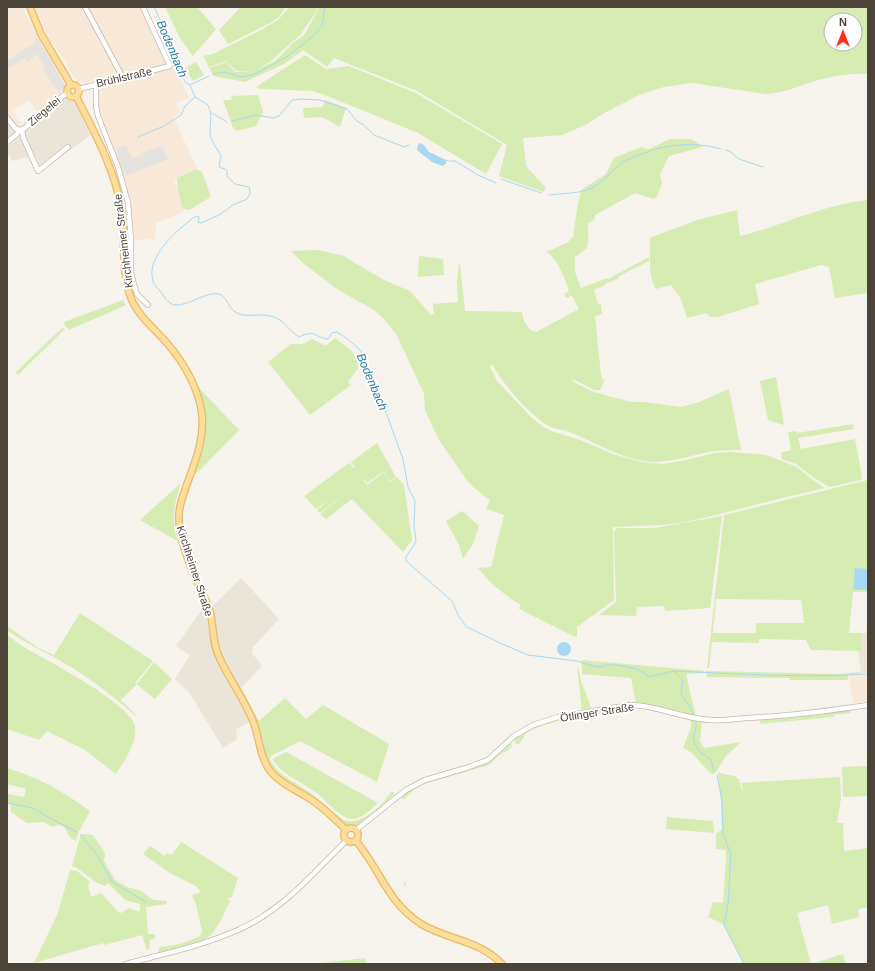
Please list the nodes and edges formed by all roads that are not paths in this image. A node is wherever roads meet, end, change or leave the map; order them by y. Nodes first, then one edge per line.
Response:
1 (30, 7) edge
2 (85, 7) edge
3 (143, 7) edge
4 (123, 78) junction
5 (96, 84) junction
6 (71, 85) junction
7 (79, 89) junction
8 (68, 93) junction
9 (76, 96) junction
10 (7, 118) edge
11 (20, 130) junction
12 (7, 142) edge
13 (68, 147) dead end
14 (148, 305) dead end
15 (868, 705) edge
16 (346, 830) junction
17 (356, 830) junction
18 (346, 841) junction
19 (356, 841) junction
20 (126, 964) edge
21 (502, 964) edge

1 - 6 main road
2 - 4 street
3 - 4 street, Brühlstraße
4 - 5 street, Brühlstraße
5 - 7 street, Brühlstraße
5 - 14 street
6 - 7 main road
6 - 8 main road
7 - 9 main road
8 - 9 main road
8 - 11 street, Ziegelei
9 - 16 main road, Kirchheimer Straße
10 - 11 street
11 - 12 street, Ziegelei
11 - 13 street
15 - 17 street, Ötlinger Straße
16 - 17 main road
16 - 18 main road
17 - 19 main road
18 - 19 main road
18 - 20 street
19 - 21 main road

